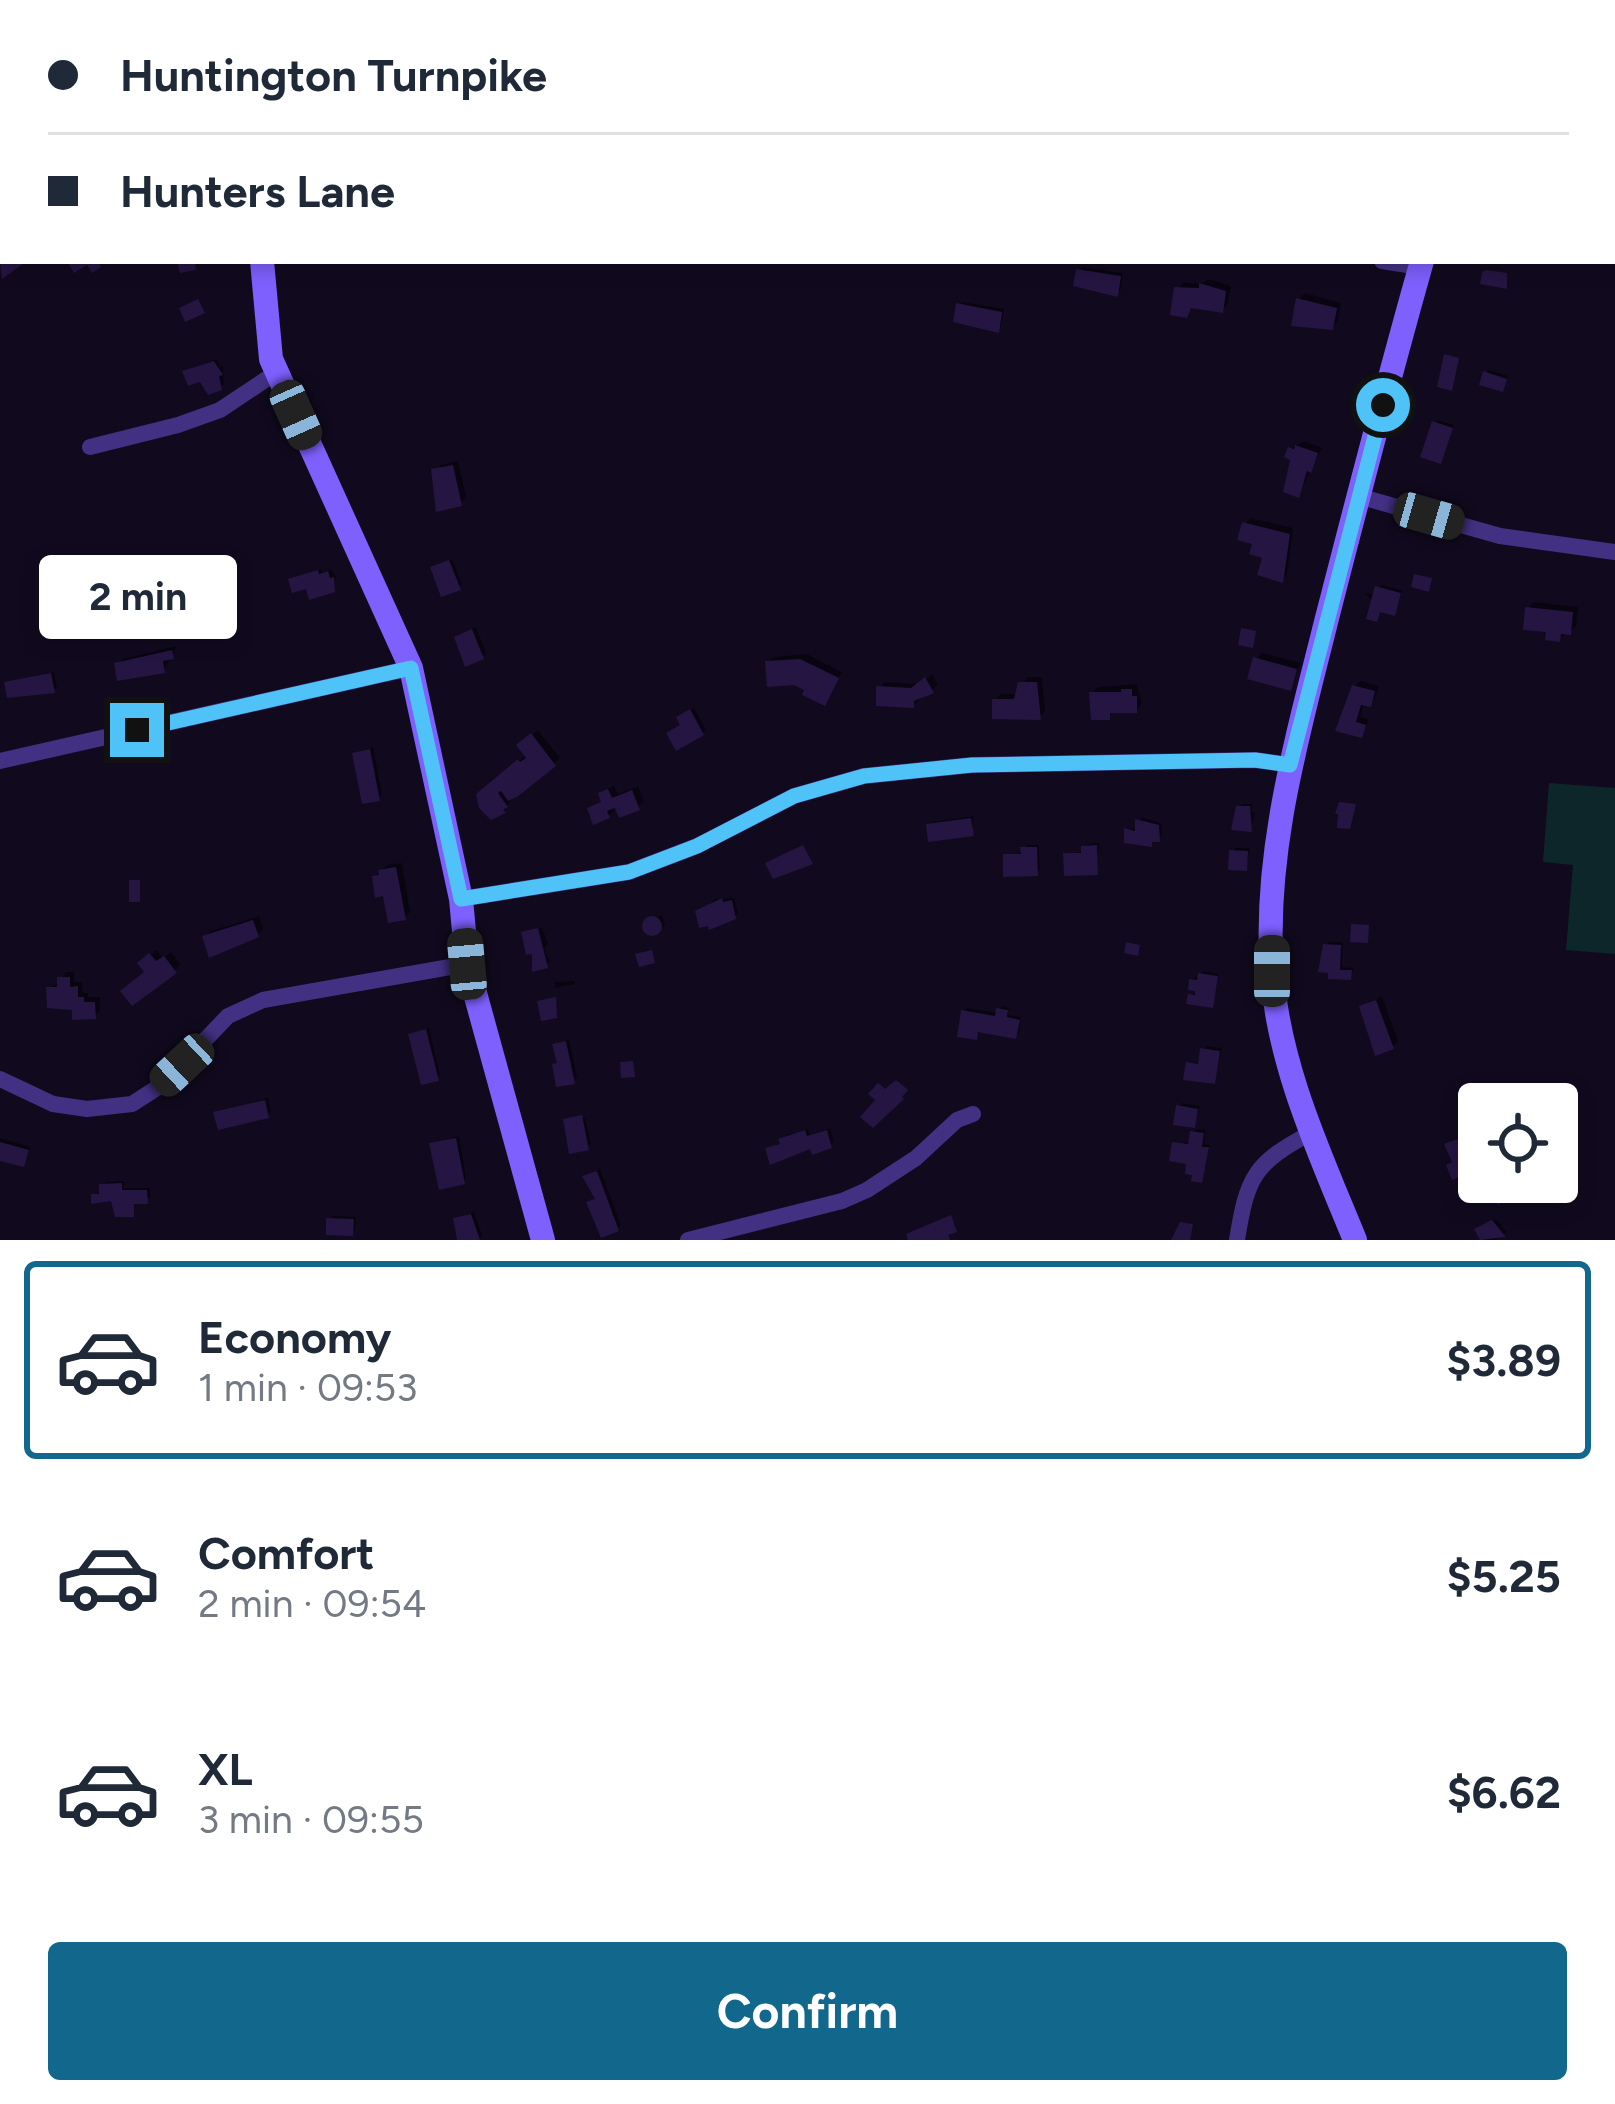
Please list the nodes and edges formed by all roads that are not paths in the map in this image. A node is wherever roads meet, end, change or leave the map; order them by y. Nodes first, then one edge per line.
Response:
1 (262, 264) edge
2 (1421, 264) edge
3 (277, 372) junction
4 (90, 447) dead end
5 (1358, 496) junction
6 (1615, 552) edge
7 (411, 668) junction
8 (0, 760) edge
9 (1290, 765) junction
10 (461, 899) junction
11 (467, 964) junction
12 (0, 1079) edge
13 (973, 1114) dead end
14 (1312, 1133) junction
15 (543, 1240) edge
16 (688, 1240) edge
17 (1237, 1240) edge
18 (1355, 1240) edge

1 - 3 street
2 - 5 street
3 - 4 street
3 - 7 street
5 - 6 street
5 - 9 street
7 - 8 street
7 - 10 street
9 - 10 street
9 - 14 street
10 - 11 street
11 - 12 street
11 - 15 street
13 - 16 street
14 - 17 street
14 - 18 street

